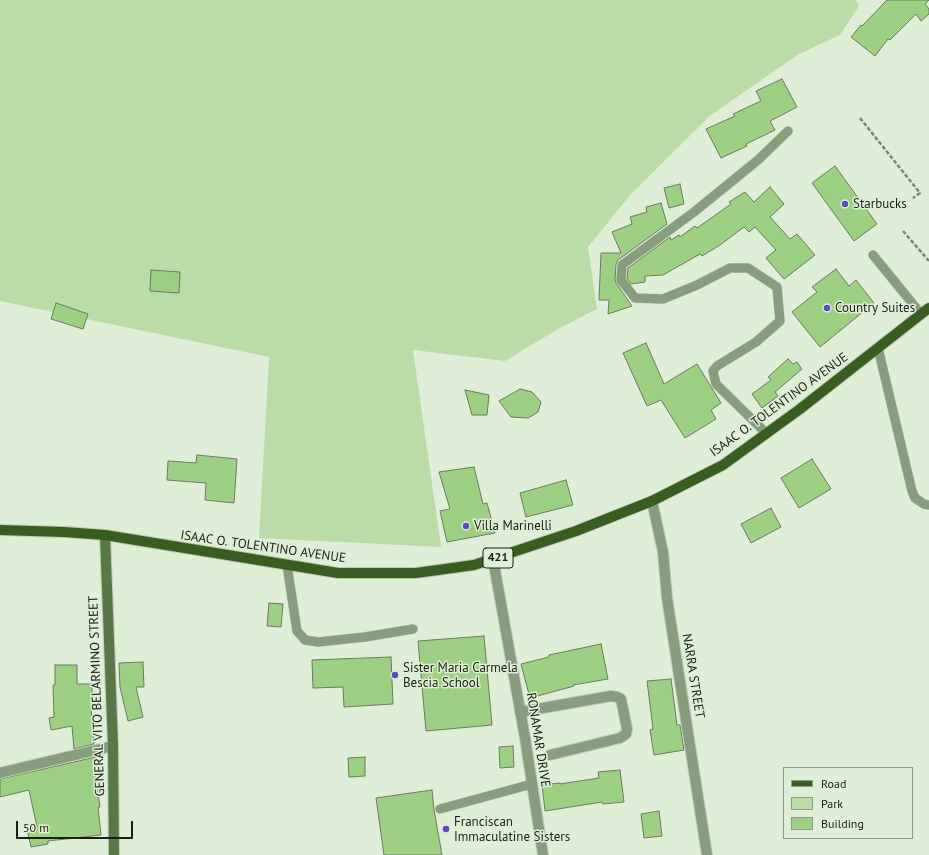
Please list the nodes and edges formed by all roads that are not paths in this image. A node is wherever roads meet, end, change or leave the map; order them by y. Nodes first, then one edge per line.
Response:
1 (788, 131) dead end
2 (873, 255) dead end
3 (929, 308) edge
4 (921, 314) junction
5 (878, 348) junction
6 (766, 433) junction
7 (652, 501) junction
8 (929, 505) edge
9 (0, 530) edge
10 (105, 535) junction
11 (493, 559) junction
12 (287, 564) junction
13 (413, 629) dead end
14 (520, 712) junction
15 (113, 746) junction
16 (550, 755) dead end
17 (0, 773) edge
18 (532, 784) junction
19 (440, 809) dead end
20 (114, 855) edge
21 (543, 855) edge
22 (707, 855) edge

1 - 6 lane
2 - 4 lane
3 - 4 main road, ISAAC O. TOLENTINO AVENUE / 421
4 - 5 main road, ISAAC O. TOLENTINO AVENUE / 421
5 - 6 main road, ISAAC O. TOLENTINO AVENUE / 421
5 - 8 lane
6 - 7 main road, ISAAC O. TOLENTINO AVENUE / 421
7 - 11 main road, ISAAC O. TOLENTINO AVENUE / 421
7 - 22 street, NARRA STREET
9 - 10 main road, ISAAC O. TOLENTINO AVENUE / 421
10 - 12 main road, ISAAC O. TOLENTINO AVENUE / 421
10 - 15 street, GENERAL VITO BELARMINO STREET
11 - 12 main road, ISAAC O. TOLENTINO AVENUE / 421
11 - 14 street, RONAMAR DRIVE
12 - 13 lane
14 - 16 street
14 - 18 street, RONAMAR DRIVE
15 - 17 street
15 - 20 street, GENERAL VITO BELARMINO STREET
18 - 19 lane
18 - 21 street, RONAMAR DRIVE

